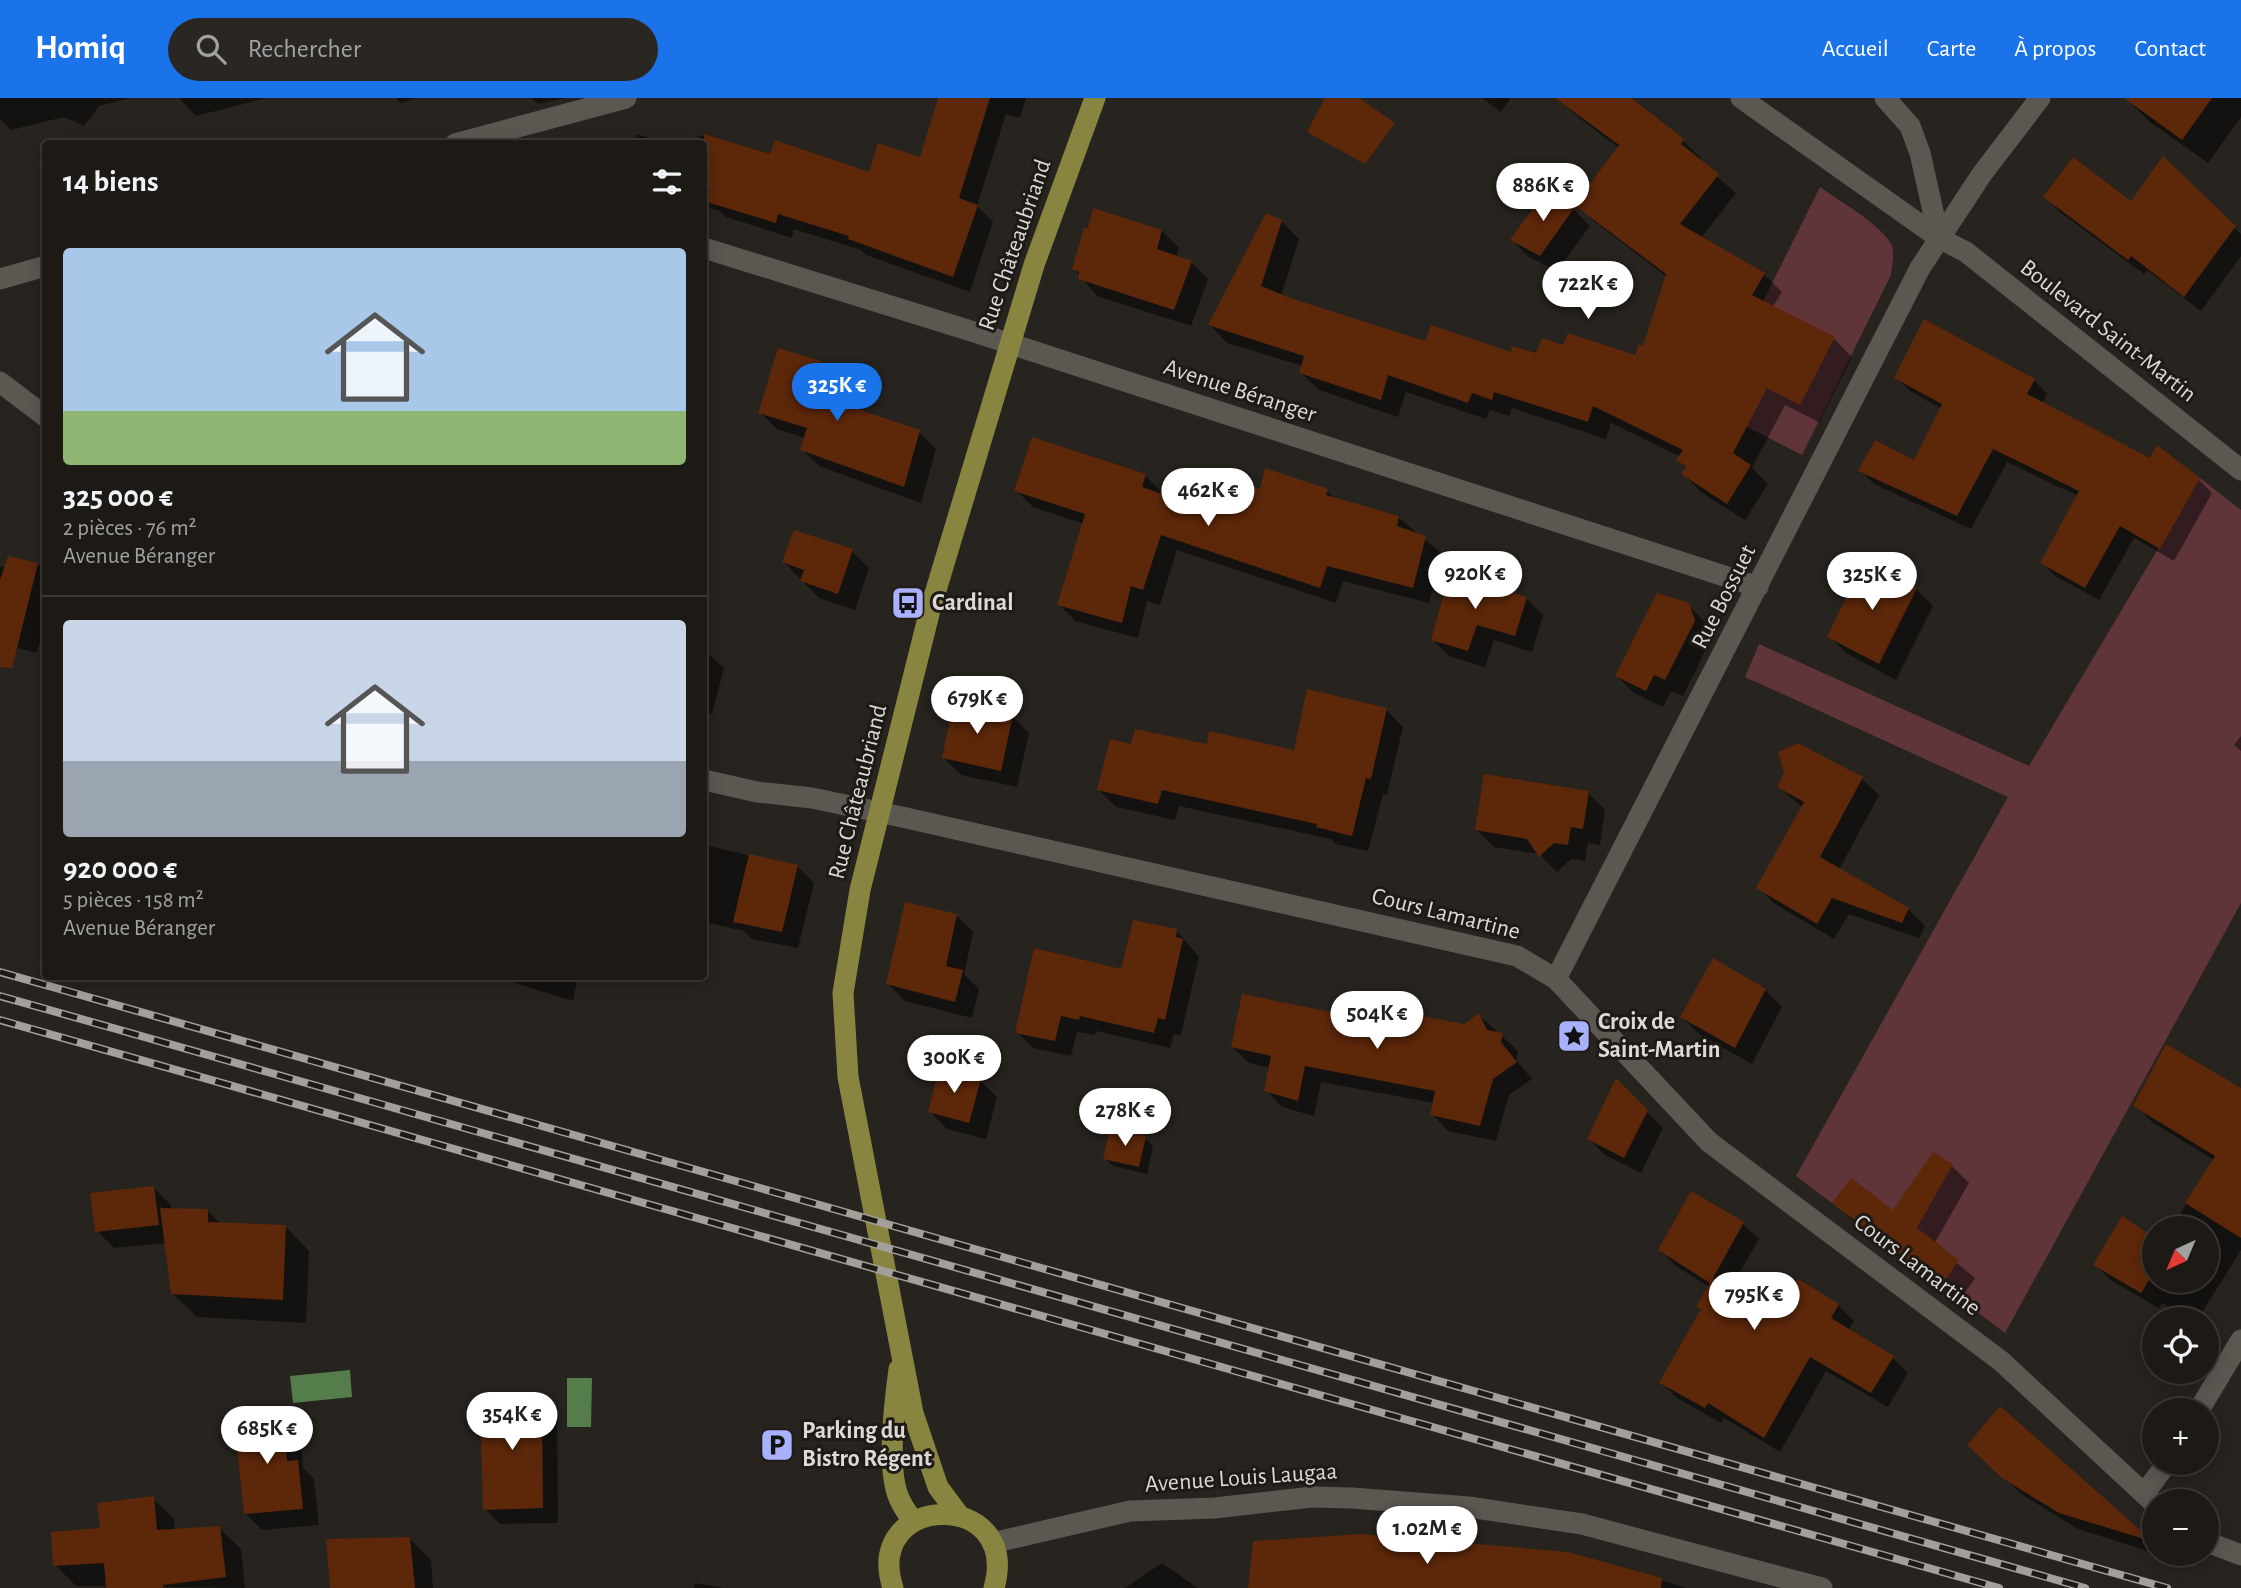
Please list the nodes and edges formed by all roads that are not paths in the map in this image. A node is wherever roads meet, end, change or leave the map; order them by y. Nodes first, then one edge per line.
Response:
1 (626, 98) edge
2 (1096, 98) edge
3 (1741, 98) edge
4 (1885, 98) edge
5 (2040, 98) edge
6 (476, 140) edge
7 (1938, 238) junction
8 (707, 249) edge
9 (42, 266) edge
10 (0, 279) edge
11 (1010, 343) junction
12 (0, 382) edge
13 (42, 413) edge
14 (2241, 470) edge
15 (1758, 587) junction
16 (707, 781) edge
17 (881, 814) junction
18 (1556, 979) junction
19 (2241, 1340) edge
20 (901, 1353) junction
21 (2206, 1398) edge
22 (2142, 1492) edge
23 (958, 1514) junction
24 (913, 1521) junction
25 (992, 1543) junction
26 (2219, 1547) edge
27 (2241, 1555) edge
28 (893, 1588) edge
29 (994, 1588) edge
30 (1822, 1588) edge

1 - 6 street
2 - 11 main road, Rue Châteaubriand
3 - 7 street, Boulevard Saint-Martin
4 - 7 street
5 - 7 street, Rue Bossuet
7 - 14 street, Boulevard Saint-Martin
7 - 15 street, Rue Bossuet
8 - 11 street, Avenue Béranger
9 - 10 street
11 - 15 street, Avenue Béranger
11 - 17 main road, Rue Châteaubriand
12 - 13 street
15 - 18 street, Rue Bossuet
16 - 17 street, Cours Lamartine
17 - 18 street, Cours Lamartine
17 - 20 main road, Rue Châteaubriand
18 - 22 street, Cours Lamartine
19 - 21 street
20 - 23 main road, Rue Châteaubriand
20 - 24 main road, Rue Châteaubriand
23 - 24 main road
23 - 25 main road, Rue Châteaubriand
24 - 28 main road
25 - 29 main road
25 - 30 street, Avenue Louis Laugaa
26 - 27 street

